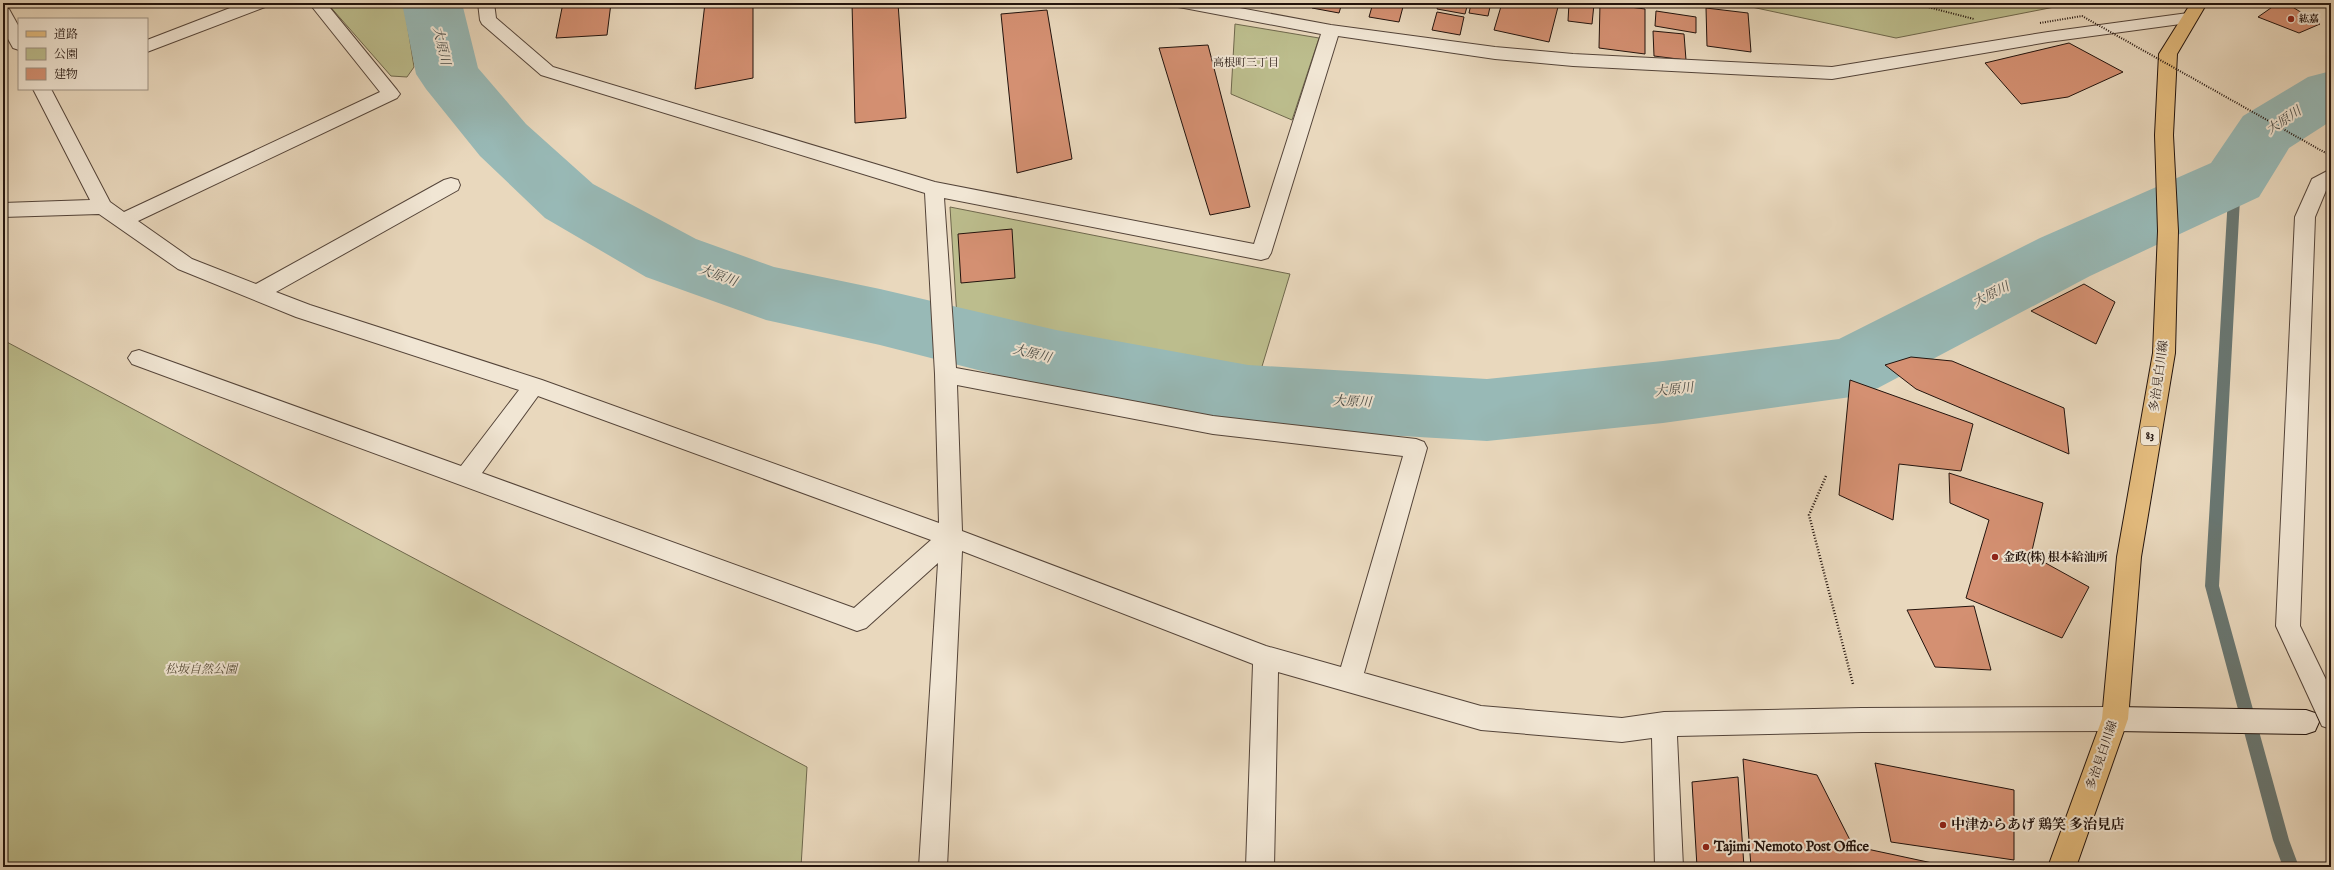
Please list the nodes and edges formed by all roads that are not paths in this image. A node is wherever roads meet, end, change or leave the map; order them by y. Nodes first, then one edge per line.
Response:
1 (259, 3) edge
2 (317, 3) edge
3 (486, 3) edge
4 (1184, 3) edge
5 (2194, 11) edge
6 (3, 13) edge
7 (1331, 30) junction
8 (18, 42) edge
9 (148, 46) edge
10 (43, 90) edge
11 (2331, 176) edge
12 (451, 186) dead end
13 (934, 189) junction
14 (102, 207) junction
15 (3, 210) edge
16 (121, 221) junction
17 (257, 293) junction
18 (139, 358) dead end
19 (946, 374) junction
20 (534, 386) junction
21 (466, 477) junction
22 (951, 537) junction
23 (1266, 657) junction
24 (1349, 680) junction
25 (2331, 717) edge
26 (2116, 719) junction
27 (2331, 722) edge
28 (1664, 724) junction
29 (933, 867) edge
30 (1260, 867) edge
31 (1669, 867) edge
32 (2062, 867) edge

1 - 9 street
2 - 16 street
3 - 13 street
4 - 7 street
5 - 7 street
5 - 26 main road, 多治見白川線 / 83
6 - 8 street
7 - 13 street
10 - 14 street
11 - 25 street
12 - 17 street
13 - 19 street
14 - 15 street
14 - 16 street
16 - 17 street
17 - 20 street
18 - 21 street
19 - 22 street
19 - 24 street
20 - 21 street
20 - 22 street
21 - 22 street
22 - 23 street
22 - 29 street
23 - 24 street
23 - 30 street
24 - 28 street
26 - 27 street
26 - 28 street
26 - 32 main road, 多治見白川線 / 83
28 - 31 street

